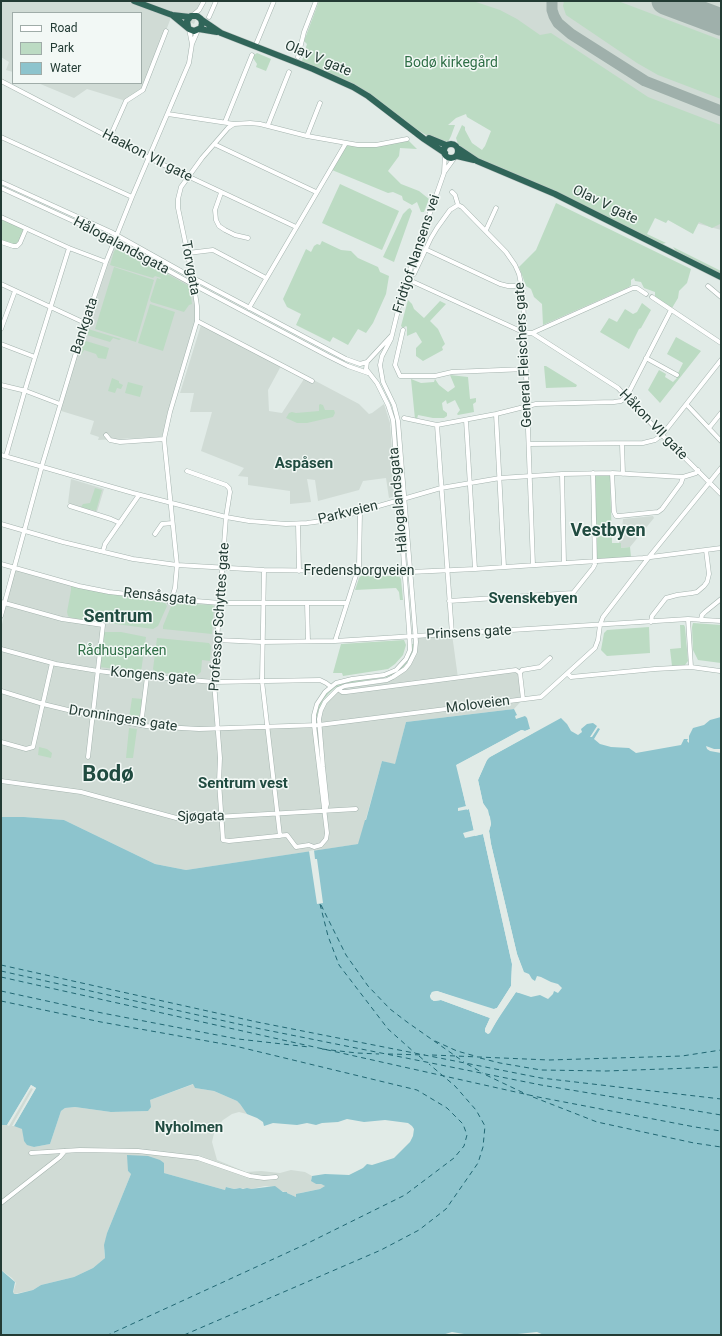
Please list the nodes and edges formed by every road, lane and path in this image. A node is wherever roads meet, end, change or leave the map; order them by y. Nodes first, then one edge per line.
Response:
1 (134, 1) edge
2 (216, 1) edge
3 (274, 1) edge
4 (316, 1) edge
5 (203, 3) edge
6 (172, 15) junction
7 (191, 16) junction
8 (209, 17) dead end
9 (201, 19) junction
10 (188, 28) junction
11 (198, 30) junction
12 (166, 31) dead end
13 (221, 33) junction
14 (257, 42) dead end
15 (192, 44) junction
16 (252, 55) dead end
17 (298, 57) dead end
18 (289, 72) dead end
19 (1, 81) edge
20 (320, 103) dead end
21 (168, 114) junction
22 (225, 122) junction
23 (234, 124) junction
24 (268, 126) junction
25 (418, 134) junction
26 (307, 136) junction
27 (1, 137) edge
28 (110, 137) junction
29 (407, 138) dead end
30 (346, 143) junction
31 (214, 144) junction
32 (446, 145) junction
33 (459, 149) junction
34 (445, 154) junction
35 (456, 157) junction
36 (149, 158) junction
37 (477, 160) junction
38 (444, 173) junction
39 (188, 178) junction
40 (1, 182) edge
41 (1, 188) edge
42 (316, 192) junction
43 (452, 192) dead end
44 (221, 193) junction
45 (132, 197) junction
46 (458, 205) junction
47 (496, 208) dead end
48 (1, 217) edge
49 (296, 227) junction
50 (26, 229) junction
51 (486, 230) junction
52 (115, 238) junction
53 (248, 238) dead end
54 (1, 243) edge
55 (69, 248) junction
56 (425, 249) junction
57 (188, 253) junction
58 (106, 262) junction
59 (414, 274) dead end
60 (721, 277) edge
61 (193, 278) junction
62 (266, 278) junction
63 (407, 279) junction
64 (1, 284) edge
65 (194, 285) junction
66 (522, 286) junction
67 (708, 286) dead end
68 (15, 291) junction
69 (646, 294) dead end
70 (721, 296) edge
71 (652, 297) dead end
72 (51, 308) junction
73 (249, 308) junction
74 (671, 310) junction
75 (197, 322) junction
76 (85, 323) junction
77 (1, 329) edge
78 (403, 330) dead end
79 (525, 333) junction
80 (532, 333) junction
81 (392, 335) junction
82 (721, 343) edge
83 (1, 344) edge
84 (35, 357) junction
85 (646, 358) junction
86 (721, 360) edge
87 (368, 361) junction
88 (380, 367) junction
89 (526, 369) junction
90 (368, 373) junction
91 (677, 375) dead end
92 (312, 381) dead end
93 (1, 385) edge
94 (26, 391) junction
95 (627, 396) junction
96 (60, 404) junction
97 (687, 405) junction
98 (528, 407) junction
99 (496, 414) junction
100 (721, 414) edge
101 (404, 418) dead end
102 (466, 420) junction
103 (437, 425) junction
104 (709, 428) junction
105 (106, 435) dead end
106 (662, 435) junction
107 (164, 439) junction
108 (721, 441) edge
109 (529, 444) junction
110 (622, 444) junction
111 (1, 455) edge
112 (6, 456) junction
113 (41, 466) junction
114 (721, 468) edge
115 (698, 470) junction
116 (186, 471) dead end
117 (593, 473) junction
118 (612, 473) junction
119 (562, 474) junction
120 (622, 474) junction
121 (530, 476) junction
122 (683, 477) junction
123 (500, 478) junction
124 (470, 482) junction
125 (710, 482) junction
126 (441, 488) junction
127 (721, 494) edge
128 (139, 495) junction
129 (402, 498) junction
130 (170, 503) junction
131 (70, 506) dead end
132 (360, 512) junction
133 (226, 517) junction
134 (120, 523) junction
135 (172, 523) junction
136 (1, 524) edge
137 (298, 524) junction
138 (23, 530) junction
139 (155, 534) dead end
140 (721, 548) edge
141 (706, 550) junction
142 (103, 551) junction
143 (649, 557) junction
144 (595, 561) junction
145 (564, 563) junction
146 (1, 564) edge
147 (177, 564) junction
148 (533, 565) junction
149 (504, 567) junction
150 (14, 568) junction
151 (223, 568) junction
152 (475, 569) junction
153 (264, 570) junction
154 (447, 570) junction
155 (299, 571) junction
156 (357, 572) junction
157 (405, 572) junction
158 (411, 572) junction
159 (721, 599) edge
160 (171, 601) junction
161 (449, 601) junction
162 (3, 603) edge
163 (220, 603) junction
164 (264, 603) junction
165 (307, 603) junction
166 (347, 604) junction
167 (1, 616) edge
168 (688, 619) junction
169 (701, 620) junction
170 (721, 621) edge
171 (651, 622) junction
172 (600, 625) junction
173 (452, 634) junction
174 (410, 636) junction
175 (415, 636) junction
176 (216, 640) junction
177 (335, 640) junction
178 (308, 641) junction
179 (262, 642) junction
180 (1, 649) edge
181 (550, 658) dead end
182 (52, 663) junction
183 (691, 667) junction
184 (98, 671) junction
185 (720, 671) edge
186 (520, 673) junction
187 (568, 674) junction
188 (147, 677) junction
189 (262, 681) junction
190 (214, 682) junction
191 (330, 686) junction
192 (338, 688) junction
193 (1, 691) edge
194 (523, 699) junction
195 (43, 704) junction
196 (93, 716) junction
197 (141, 725) junction
198 (314, 725) junction
199 (319, 725) junction
200 (267, 728) junction
201 (217, 729) junction
202 (1, 742) edge
203 (88, 757) dead end
204 (1, 782) edge
205 (356, 809) dead end
206 (325, 810) junction
207 (277, 814) junction
208 (221, 817) junction
209 (280, 836) junction
210 (65, 1151) junction
211 (31, 1153) dead end
212 (276, 1177) dead end
213 (1, 1203) edge

1 - 6 highway
2 - 8 street
3 - 14 street
4 - 17 street
5 - 7 street
5 - 9 street
6 - 7 highway
6 - 10 highway
7 - 9 highway
7 - 10 highway
9 - 11 highway
9 - 13 highway, Olav V gate
10 - 11 highway
10 - 15 street, Bankgata
11 - 13 highway, Olav V gate
11 - 15 street, Bankgata
12 - 28 street
13 - 25 highway, Olav V gate
15 - 21 street, Bankgata
16 - 22 street
18 - 24 street
19 - 28 street, Haakon VII gate
20 - 26 street
21 - 22 street
21 - 36 street, Bankgata
22 - 23 street
23 - 24 street
23 - 31 street, Torvgata
24 - 26 street
25 - 32 highway, Olav V gate
25 - 34 highway, Olav V gate
26 - 30 street
27 - 45 street
28 - 36 street, Haakon VII gate
29 - 30 street
30 - 42 street
31 - 39 street, Torvgata
31 - 42 street
32 - 33 highway, Olav V gate
32 - 34 highway
33 - 35 highway
33 - 37 highway, Olav V gate
34 - 35 highway, Olav V gate
34 - 38 street, Fridtjof Nansens vei
35 - 37 highway, Olav V gate
35 - 38 street, Fridtjof Nansens vei
36 - 39 street, Haakon VII gate
36 - 45 street, Bankgata
37 - 60 highway, Olav V gate
38 - 63 street, Fridtjof Nansens vei
39 - 44 street, Haakon VII gate
39 - 57 street, Torvgata
40 - 52 street, Hålogalandsgata
41 - 52 street, Hålogalandsgata
42 - 49 street
43 - 46 street
44 - 49 street, Haakon VII gate
44 - 53 street
45 - 52 street, Bankgata
46 - 51 street, General Fleischers gate
46 - 56 street
47 - 51 street
48 - 50 street
49 - 62 street
50 - 54 street
50 - 55 street
51 - 66 street, General Fleischers gate
52 - 58 street, Bankgata
52 - 61 street, Hålogalandsgata
52 - 65 street, Hålogalandsgata
55 - 58 street
55 - 72 street
56 - 59 street
56 - 66 street
57 - 61 street, Torvgata
57 - 62 street
58 - 76 street, Bankgata
61 - 65 street, Torvgata
61 - 73 street, Hålogalandsgata
62 - 73 street
63 - 79 street
63 - 81 street, Fridtjof Nansens vei
64 - 68 street
65 - 75 street, Torvgata
65 - 90 street, Hålogalandsgata
66 - 79 street, General Fleischers gate
67 - 70 street
68 - 72 street
68 - 77 street
69 - 80 street
71 - 74 street
72 - 76 street
72 - 84 street
73 - 87 street, Hålogalandsgata
74 - 82 street
74 - 85 street
75 - 92 street
75 - 107 street, Torvgata
76 - 96 street, Bankgata
78 - 89 street
79 - 80 street
79 - 89 street, General Fleischers gate
80 - 95 street, Håkon VII gate
81 - 87 street, Fridtjof Nansens vei
81 - 88 street, Fridtjof Nansens vei
83 - 84 street
84 - 94 street
85 - 91 street
85 - 95 street
86 - 97 street
87 - 88 street, Hålogalandsgata
87 - 90 street
88 - 90 street
88 - 129 street, Hålogalandsgata
89 - 98 street, General Fleischers gate
90 - 129 street, Hålogalandsgata
93 - 94 street
94 - 96 street
94 - 112 street
95 - 98 street
95 - 106 street, Håkon VII gate
96 - 113 street, Bankgata
97 - 104 street
97 - 106 street
98 - 99 street
98 - 109 street, General Fleischers gate
99 - 102 street
99 - 123 street
100 - 104 street
101 - 103 street
102 - 103 street
102 - 124 street
103 - 126 street
104 - 108 street
105 - 107 street
106 - 110 street
106 - 115 street, Håkon VII gate
107 - 130 street, Torvgata
109 - 110 street
109 - 121 street, General Fleischers gate
110 - 120 street
111 - 112 street, Parkveien
112 - 113 street, Parkveien
113 - 128 street, Parkveien
113 - 138 street, Bankgata
114 - 125 street, Moloveien
115 - 122 street, Parkveien
115 - 125 street, Håkon VII gate
116 - 133 street, Professor Schyttes gate
117 - 118 street, Parkveien
117 - 119 street, Parkveien
117 - 144 street
118 - 120 street, Parkveien
118 - 122 street
119 - 121 street, Parkveien
119 - 145 street
120 - 122 street, Parkveien
121 - 123 street, Parkveien
121 - 148 street, General Fleischers gate
123 - 124 street, Parkveien
123 - 149 street
124 - 126 street, Parkveien
124 - 152 street
125 - 127 street, Håkon VII gate
125 - 143 street, Moloveien
126 - 129 street, Parkveien
126 - 154 street
128 - 130 street, Parkveien
128 - 134 street
129 - 132 street, Parkveien
129 - 157 street, Hålogalandsgata
129 - 158 street, Hålogalandsgata
130 - 133 street, Parkveien
130 - 135 street, Torvgata
131 - 134 street
132 - 137 street, Parkveien
132 - 156 street
133 - 137 street, Parkveien
133 - 151 street, Professor Schyttes gate
134 - 142 street
135 - 139 street
135 - 147 street, Torvgata
136 - 138 street, Fredensborgveien
137 - 155 street
138 - 142 street, Fredensborgveien
138 - 150 street, Bankgata
140 - 141 street, Fredensborgveien
141 - 143 street, Fredensborgveien
141 - 171 street
142 - 147 street, Fredensborgveien
143 - 144 street, Fredensborgveien
143 - 172 street, Moloveien
144 - 145 street, Fredensborgveien
144 - 161 street
145 - 148 street, Fredensborgveien
146 - 150 street, Rensåsgata
147 - 151 street, Fredensborgveien
147 - 160 street, Torvgata
148 - 149 street, Fredensborgveien
149 - 152 street, Fredensborgveien
150 - 160 street, Rensåsgata
150 - 162 street, Bankgata
151 - 153 street, Fredensborgveien
151 - 163 street, Professor Schyttes gate
152 - 154 street, Fredensborgveien
153 - 155 street, Fredensborgveien
153 - 164 street
154 - 158 street, Fredensborgveien
154 - 161 street
155 - 156 street, Fredensborgveien
156 - 157 street, Fredensborgveien
156 - 166 street
157 - 158 street, Fredensborgveien
157 - 174 street, Hålogalandsgata
158 - 175 street, Hålogalandsgata
159 - 169 street
160 - 163 street, Rensåsgata
161 - 173 street
162 - 167 street, Bankgata
162 - 184 street
163 - 164 street, Rensåsgata
163 - 176 street, Professor Schyttes gate
164 - 165 street, Rensåsgata
164 - 179 street
165 - 166 street, Rensåsgata
165 - 178 street
166 - 177 street
168 - 169 street, Prinsens gate
168 - 171 street, Prinsens gate
168 - 183 street
169 - 170 street, Prinsens gate
171 - 172 street, Prinsens gate
172 - 173 street, Prinsens gate
172 - 187 street, Moloveien
173 - 175 street, Prinsens gate
174 - 175 street, Prinsens gate
174 - 177 street, Prinsens gate
174 - 191 street, Hålogalandsgata
175 - 192 street, Hålogalandsgata
176 - 179 street, Prinsens gate
176 - 190 street, Professor Schyttes gate
177 - 178 street, Prinsens gate
178 - 179 street, Prinsens gate
179 - 189 street
180 - 182 street, Kongens gate
181 - 186 street
182 - 184 street, Kongens gate
182 - 195 street
183 - 185 street
183 - 187 street
184 - 188 street, Kongens gate
184 - 196 street
186 - 192 street
186 - 194 street
187 - 194 street, Moloveien
188 - 190 street, Kongens gate
188 - 197 street
189 - 190 street, Kongens gate
189 - 191 street, Kongens gate
189 - 200 street
190 - 201 street, Professor Schyttes gate
191 - 198 street
192 - 199 street
193 - 195 street, Dronningens gate
194 - 199 street, Moloveien
195 - 196 street, Dronningens gate
195 - 202 street
196 - 197 street, Dronningens gate
196 - 203 street
197 - 201 street, Dronningens gate
198 - 199 street, Dronningens gate
198 - 200 street, Dronningens gate
198 - 206 street
199 - 206 street
200 - 201 street, Dronningens gate
200 - 207 street
201 - 208 street, Professor Schyttes gate
204 - 208 street, Sjøgata
205 - 206 street, Sjøgata
206 - 207 street, Sjøgata
206 - 209 street
207 - 208 street, Sjøgata
207 - 209 street
208 - 209 street, Professor Schyttes gate
210 - 211 street
210 - 212 street
210 - 213 street

